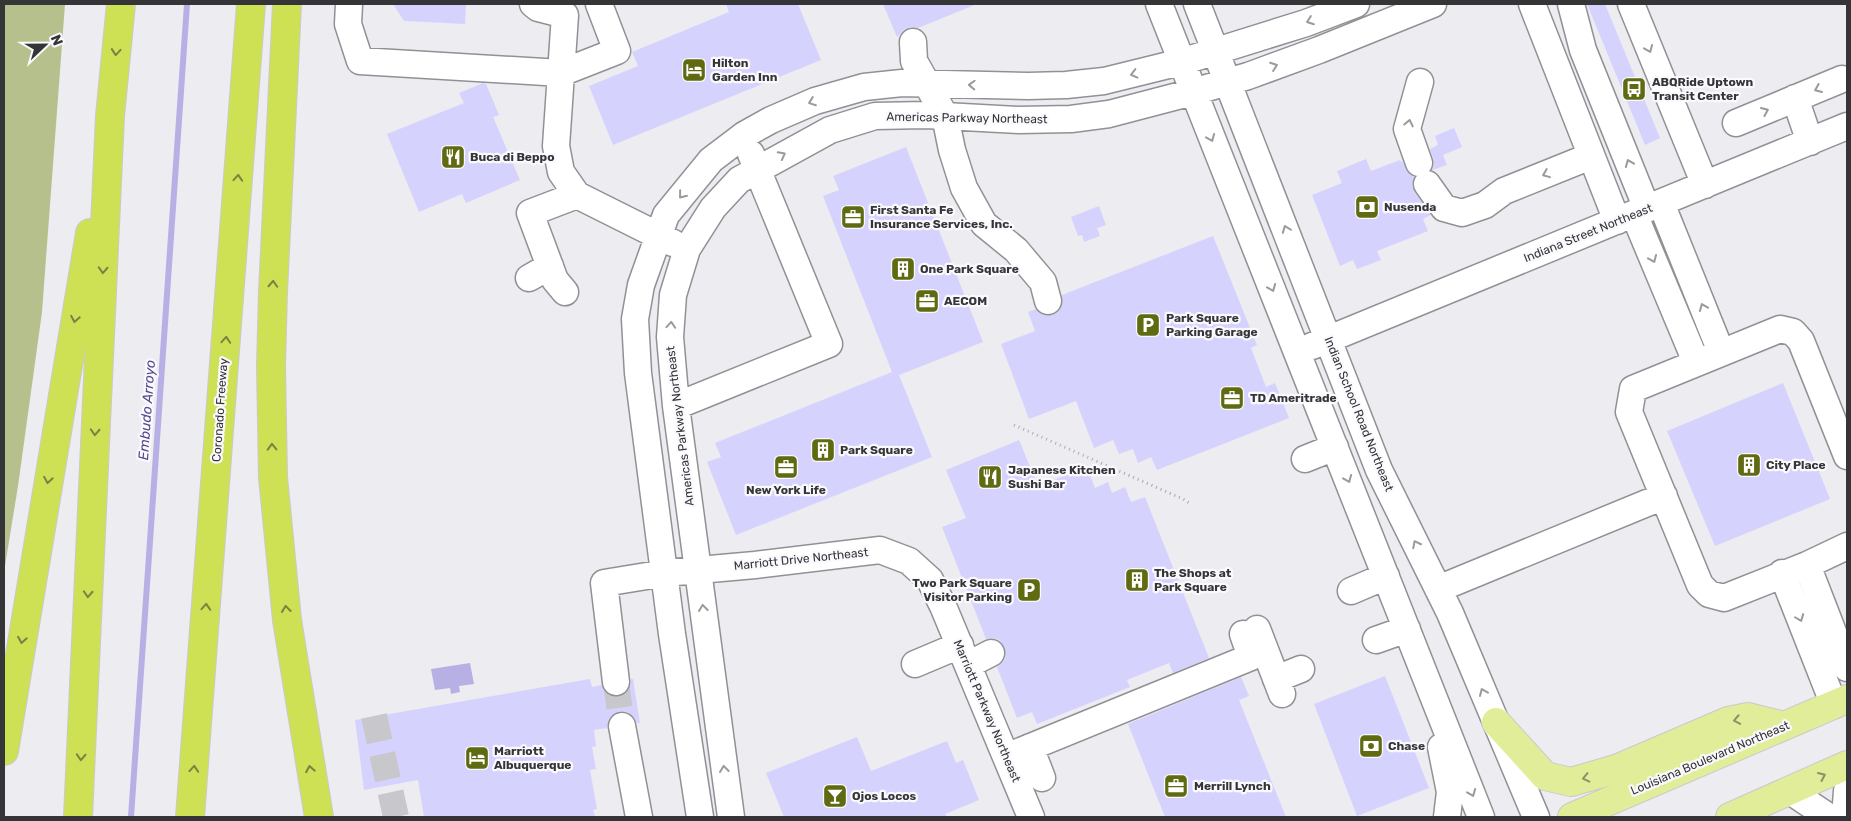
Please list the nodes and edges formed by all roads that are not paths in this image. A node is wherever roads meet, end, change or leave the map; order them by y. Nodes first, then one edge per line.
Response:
1 (121, 4) edge
2 (250, 4) edge
3 (287, 4) edge
4 (349, 4) edge
5 (533, 4) edge
6 (599, 4) edge
7 (1159, 4) edge
8 (1197, 4) edge
9 (1356, 4) edge
10 (1433, 4) edge
11 (1532, 4) edge
12 (1571, 4) edge
13 (1631, 4) edge
14 (913, 42) dead end
15 (1215, 50) junction
16 (1181, 62) junction
17 (560, 73) junction
18 (1842, 79) dead end
19 (1228, 82) junction
20 (1420, 82) dead end
21 (925, 83) junction
22 (1193, 92) junction
23 (1794, 98) junction
24 (110, 116) junction
25 (945, 116) junction
26 (1736, 123) dead end
27 (1847, 126) edge
28 (744, 135) junction
29 (1810, 142) junction
30 (1591, 156) junction
31 (758, 169) junction
32 (1705, 185) junction
33 (577, 195) junction
34 (1640, 212) junction
35 (657, 236) junction
36 (687, 249) junction
37 (565, 292) dead end
38 (1048, 301) dead end
39 (1329, 340) junction
40 (1297, 352) junction
41 (1721, 352) junction
42 (1696, 362) junction
43 (676, 406) junction
44 (1842, 425) edge
45 (1335, 447) junction
46 (1847, 456) edge
47 (1305, 459) dead end
48 (1664, 496) junction
49 (1847, 546) edge
50 (1807, 565) junction
51 (698, 569) junction
52 (665, 573) junction
53 (1782, 573) junction
54 (1386, 576) junction
55 (1438, 589) junction
56 (1351, 591) dead end
57 (943, 606) joint
58 (1409, 633) junction
59 (1376, 640) dead end
60 (991, 653) dead end
61 (964, 655) junction
62 (915, 664) dead end
63 (1847, 668) edge
64 (1301, 669) dead end
65 (616, 682) tunnel mouth
66 (1841, 702) edge
67 (1496, 722) junction
68 (622, 726) tunnel mouth
69 (1784, 726) junction
70 (1030, 747) junction
71 (4, 751) edge
72 (1006, 757) junction
73 (1847, 765) edge
74 (1042, 778) dead end
75 (1790, 791) junction
76 (1847, 791) edge
77 (78, 817) edge
78 (190, 817) edge
79 (319, 817) edge
80 (639, 817) edge
81 (700, 817) edge
82 (731, 817) edge
83 (1031, 817) edge
84 (1447, 817) edge
85 (1481, 817) edge
86 (1536, 817) edge
87 (1572, 817) edge
88 (1730, 817) edge
89 (1829, 817) edge
90 (1845, 817) edge

1 -> 24 highway
78 -> 2 highway, Coronado Freeway
79 -> 3 highway
4 - 17 street
5 - 17 street
6 - 17 street
7 - 16 street
8 - 15 street, Indian School Road Northeast
9 -> 15 street
19 -> 10 street, Americas Parkway Northeast
11 - 30 street
34 -> 12 street
13 -> 32 street
14 - 21 street
15 - 16 street
15 - 19 street, Indian School Road Northeast
16 -> 21 street
16 - 22 street
17 - 33 street
18 -> 23 street
19 - 22 street, Americas Parkway Northeast
39 -> 19 street, Indian School Road Northeast
30 -> 20 street
21 - 25 street
21 -> 28 street
22 - 25 street, Americas Parkway Northeast
22 -> 40 street
26 -> 23 street
23 - 29 street
24 -> 71 highway
24 -> 77 highway
31 -> 25 street, Americas Parkway Northeast
25 - 38 street
27 - 29 street, Indiana Street Northeast
28 - 31 street
28 -> 35 street
29 - 32 street, Indiana Street Northeast
30 - 34 street
31 - 36 street, Americas Parkway Northeast
31 - 43 street
32 - 34 street, Indiana Street Northeast
33 - 35 street
33 - 37 street
34 - 39 street, Indiana Street Northeast
41 -> 34 street
34 -> 42 street
35 - 36 street
35 - 52 street
43 -> 36 street, Americas Parkway Northeast
39 - 40 street, Indiana Street Northeast
55 -> 39 street, Indian School Road Northeast
40 - 45 street
41 - 42 street
41 - 44 street
42 - 48 street
43 - 51 street, Americas Parkway Northeast
44 - 46 street
45 - 47 street
45 -> 54 street
48 - 53 street
48 - 55 street
49 - 50 street
50 - 53 street
50 - 63 street
51 - 52 street, Marriott Drive Northeast
51 - 57 street, Marriott Drive Northeast
82 -> 51 street, Americas Parkway Northeast
52 - 65 street, Marriott Drive Northeast
52 - 81 street
53 -> 66 street
54 - 56 street
54 - 58 street
67 -> 55 street, Indian School Road Northeast
57 - 61 street, Marriott Parkway Northeast
58 - 59 street
58 - 84 street
58 -> 85 street
60 - 61 street
61 - 62 street
61 - 72 street, Marriott Parkway Northeast
64 - 70 street
66 - 69 main road, Louisiana Boulevard Northeast
69 -> 67 main road
67 - 86 street, Indian School Road Northeast
68 - 80 street
69 - 87 main road, Louisiana Boulevard Northeast
70 - 72 street
70 - 74 street
72 - 83 street, Marriott Parkway Northeast
75 -> 73 main road
75 - 88 main road
75 - 89 street
76 - 90 street

